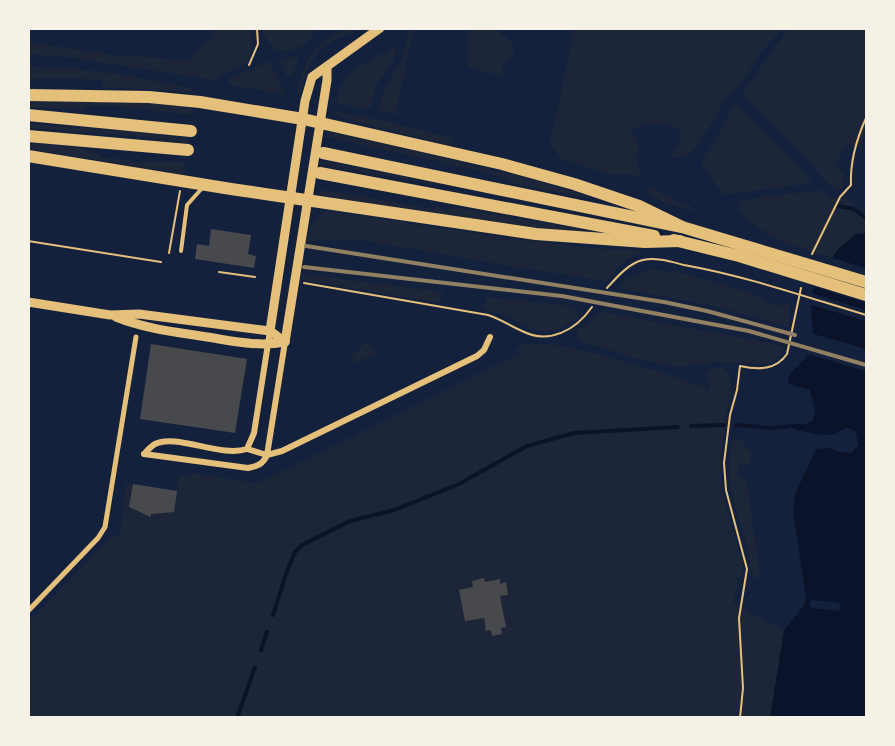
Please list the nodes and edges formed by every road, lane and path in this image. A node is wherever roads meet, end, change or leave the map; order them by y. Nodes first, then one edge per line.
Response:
1 (380, 28) edge
2 (257, 29) edge
3 (249, 65) dead end
4 (327, 68) junction
5 (28, 95) edge
6 (28, 115) edge
7 (867, 118) edge
8 (303, 119) junction
9 (319, 122) junction
10 (191, 131) dead end
11 (28, 136) edge
12 (188, 150) dead end
13 (323, 153) dead end
14 (28, 156) edge
15 (320, 172) dead end
16 (205, 185) junction
17 (181, 187) dead end
18 (291, 198) junction
19 (306, 201) junction
20 (682, 227) junction
21 (28, 241) edge
22 (680, 241) junction
23 (181, 251) dead end
24 (169, 254) dead end
25 (161, 262) dead end
26 (804, 268) junction
27 (219, 272) dead end
28 (255, 277) dead end
29 (298, 279) junction
30 (867, 282) edge
31 (608, 288) dead end
32 (867, 295) edge
33 (28, 302) edge
34 (592, 307) dead end
35 (110, 315) junction
36 (867, 315) edge
37 (270, 331) junction
38 (136, 337) dead end
39 (490, 337) dead end
40 (285, 342) junction
41 (268, 345) junction
42 (193, 445) junction
43 (247, 449) junction
44 (267, 455) junction
45 (190, 460) junction
46 (28, 611) edge
47 (740, 717) edge

1 - 4 street
2 - 3 path
4 - 8 street
4 - 9 street
5 - 8 main road
6 - 10 main road
7 - 26 path
8 - 9 main road
8 - 18 street
9 - 19 street
9 - 20 main road
11 - 12 main road
13 - 20 main road
14 - 16 main road
15 - 22 main road
16 - 18 main road
16 - 23 lane
17 - 24 path
18 - 19 main road
18 - 37 street
19 - 22 main road
19 - 29 street
20 - 26 main road
21 - 25 path
22 - 26 main road
26 - 30 main road
26 - 32 main road
26 - 47 path
27 - 28 path
29 - 34 path
29 - 40 street
31 - 36 path
33 - 35 street
35 - 37 street
35 - 41 street
37 - 40 street
37 - 41 street
38 - 46 street
39 - 44 street
40 - 41 street
40 - 44 street
41 - 43 street
42 - 43 street
42 - 45 street
42 - 45 street
43 - 44 street
44 - 45 street

